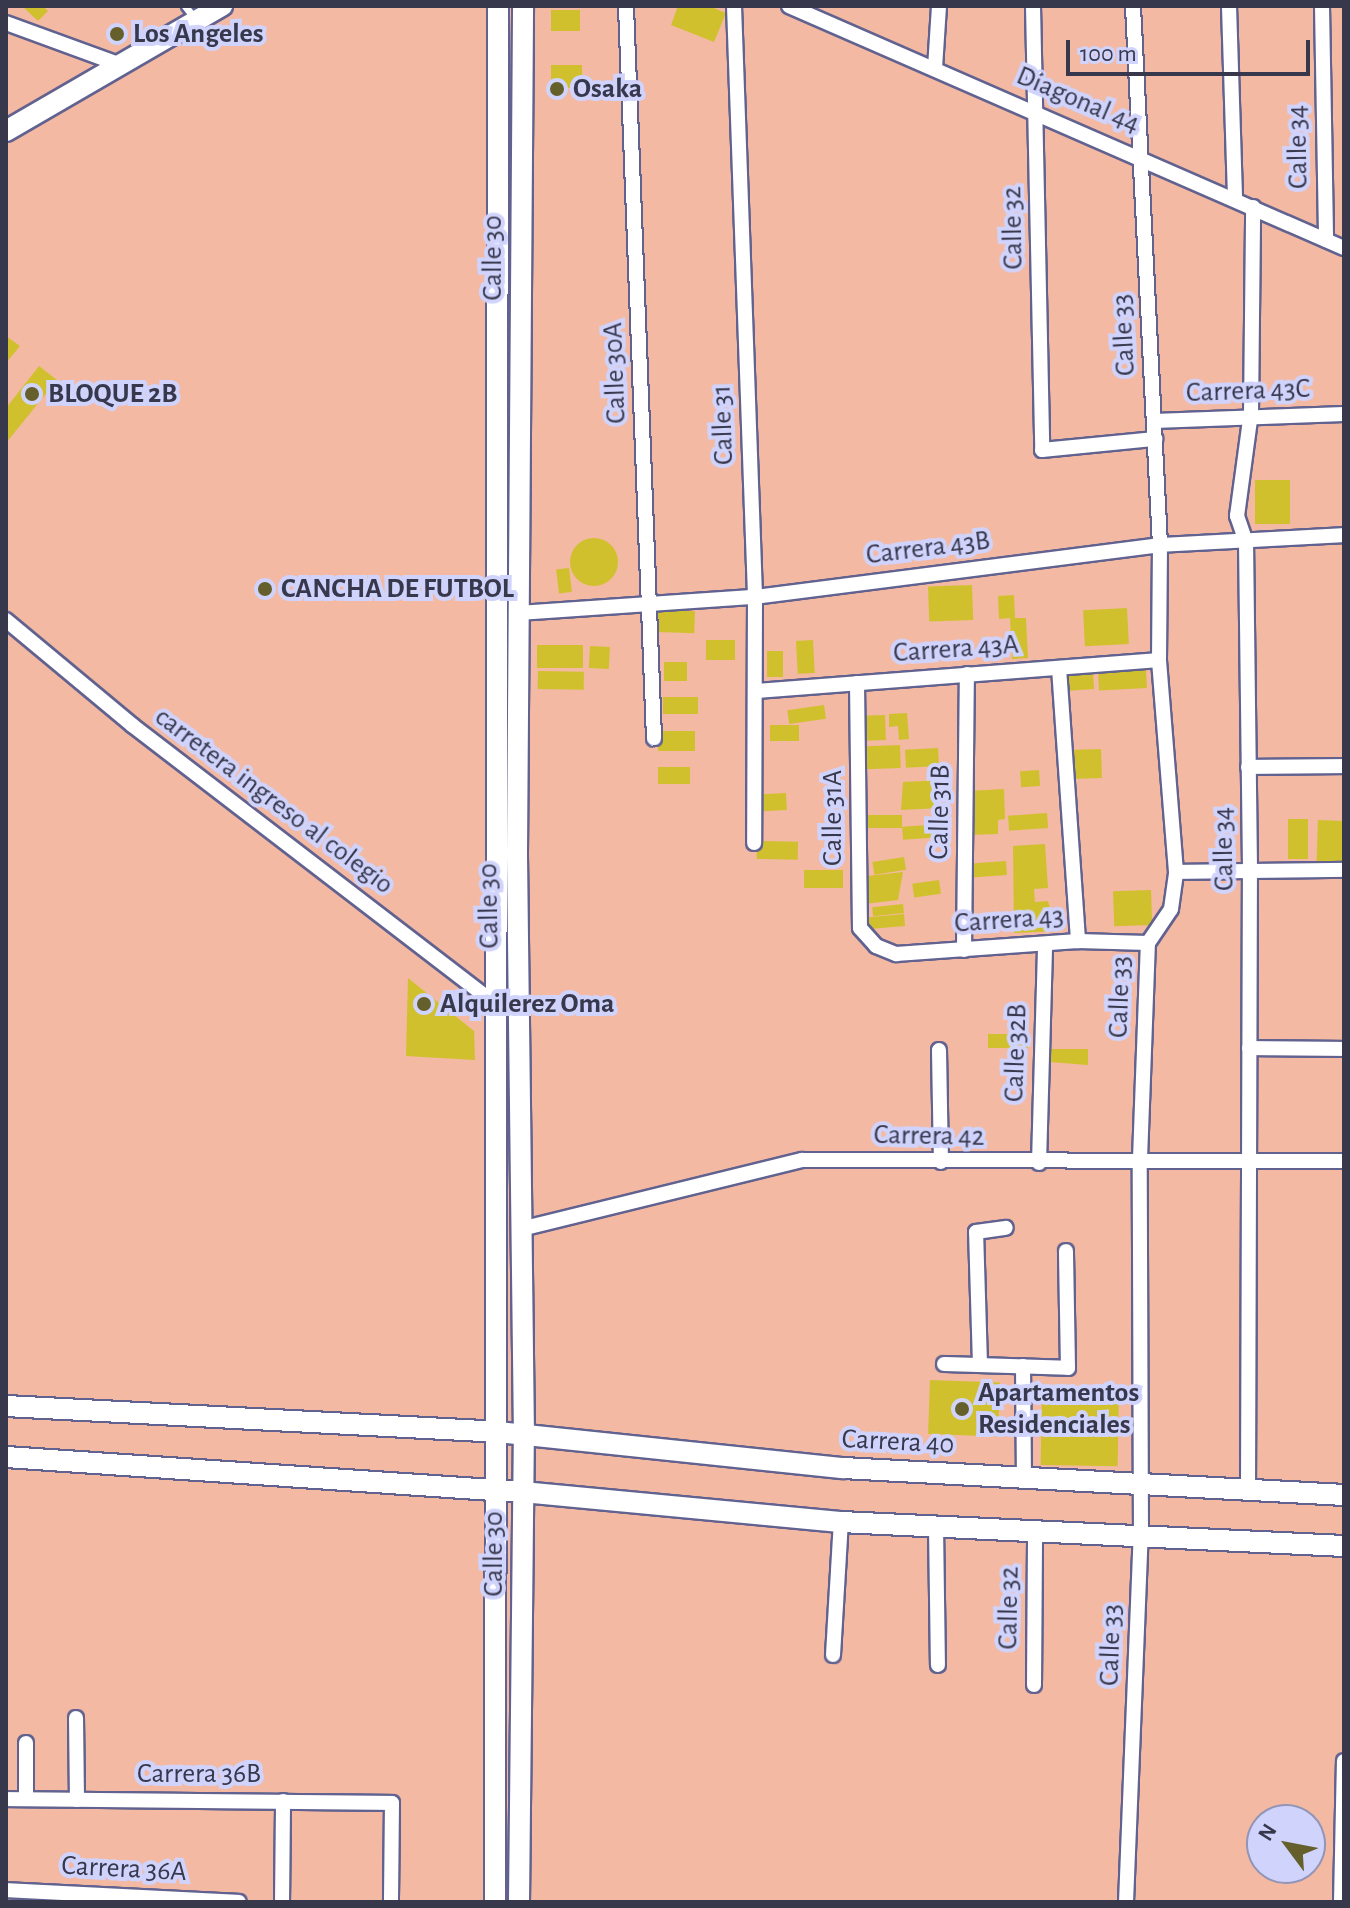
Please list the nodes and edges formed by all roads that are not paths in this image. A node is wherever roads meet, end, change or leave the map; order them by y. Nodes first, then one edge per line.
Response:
1 (222, 6) edge
2 (498, 6) edge
3 (523, 6) edge
4 (626, 6) edge
5 (734, 6) edge
6 (789, 6) edge
7 (939, 6) edge
8 (1033, 6) edge
9 (1133, 6) edge
10 (1229, 6) edge
11 (1322, 6) edge
12 (816, 12) edge
13 (191, 13) edge
14 (6, 23) edge
15 (121, 65) junction
16 (935, 68) junction
17 (1037, 112) junction
18 (6, 131) edge
19 (1142, 156) junction
20 (1235, 198) junction
21 (1253, 207) junction
22 (1326, 240) junction
23 (1344, 248) edge
24 (1251, 413) junction
25 (1344, 414) edge
26 (1154, 421) junction
27 (1155, 439) junction
28 (1344, 535) edge
29 (1246, 542) junction
30 (1160, 545) junction
31 (755, 597) junction
32 (650, 603) junction
33 (518, 613) junction
34 (6, 620) edge
35 (1159, 660) junction
36 (1059, 668) junction
37 (967, 674) junction
38 (857, 683) junction
39 (757, 691) junction
40 (654, 738) dead end
41 (1344, 766) edge
42 (1248, 767) junction
43 (754, 843) dead end
44 (1250, 868) junction
45 (1344, 870) edge
46 (1176, 872) junction
47 (1078, 941) junction
48 (1148, 943) junction
49 (1045, 944) junction
50 (876, 946) joint
51 (964, 950) junction
52 (509, 1007) junction
53 (1249, 1048) junction
54 (1344, 1049) edge
55 (939, 1050) dead end
56 (1247, 1158) junction
57 (1140, 1159) junction
58 (1344, 1161) edge
59 (941, 1162) junction
60 (1039, 1163) junction
61 (1006, 1228) dead end
62 (521, 1229) junction
63 (1066, 1251) dead end
64 (944, 1364) dead end
65 (980, 1365) junction
66 (1023, 1366) junction
67 (6, 1406) edge
68 (498, 1432) junction
69 (524, 1437) junction
70 (6, 1457) edge
71 (1024, 1478) junction
72 (1141, 1484) junction
73 (496, 1490) junction
74 (522, 1492) junction
75 (1248, 1493) junction
76 (1344, 1495) edge
77 (841, 1522) junction
78 (936, 1526) junction
79 (1035, 1531) junction
80 (1141, 1536) junction
81 (1344, 1546) edge
82 (833, 1655) dead end
83 (938, 1665) dead end
84 (1034, 1685) dead end
85 (76, 1718) dead end
86 (26, 1743) dead end
87 (1344, 1761) edge
88 (6, 1799) edge
89 (26, 1799) junction
90 (77, 1800) junction
91 (283, 1801) junction
92 (6, 1890) edge
93 (77, 1897) edge
94 (193, 1900) edge
95 (239, 1902) edge
96 (282, 1902) edge
97 (391, 1902) edge
98 (495, 1902) edge
99 (519, 1902) edge
100 (1126, 1902) edge
101 (1341, 1902) edge

1 - 13 main road
2 - 52 main road, Calle 30
3 - 33 main road, Calle 30
4 - 32 street, Calle 30A
5 - 31 street, Calle 31
6 - 12 street, Diagonal 44
7 - 16 street
8 - 17 street, Calle 32
9 - 19 street, Calle 33
10 - 20 street
11 - 22 street, Calle 34
12 - 16 street, Diagonal 44
13 - 15 main road
14 - 15 street
15 - 18 main road
16 - 17 street, Diagonal 44
17 - 19 street, Diagonal 44
17 - 27 street, Calle 32
19 - 20 street, Diagonal 44
19 - 26 street, Calle 33
20 - 21 street, Diagonal 44
21 - 22 street, Diagonal 44
21 - 24 street, Calle 34
22 - 23 street, Diagonal 44
24 - 25 street, Carrera 43C
24 - 26 street, Carrera 43C
24 - 29 street, Calle 34
26 - 27 street, Calle 33
27 - 30 street, Calle 33
28 - 29 street, Carrera 43B
29 - 30 street, Carrera 43B
29 - 42 street, Calle 34
30 - 31 street, Carrera 43B
30 - 35 street, Calle 33
31 - 32 street, Carrera 43B
31 - 39 street, Calle 31
32 - 33 street, Carrera 43B
32 - 40 street, Calle 30A
33 - 52 main road, Calle 30
34 - 52 street, carretera ingreso al colegio
35 - 36 street, Carrera 43A
35 - 46 street, Calle 33
36 - 37 street, Carrera 43A
36 - 47 street
37 - 38 street, Carrera 43A
37 - 51 street, Calle 31B
38 - 39 street, Carrera 43A
38 - 50 street, Calle 31A
39 - 43 street, Calle 31
41 - 42 street
42 - 44 street, Calle 34
44 - 45 street
44 - 46 street
44 - 53 street, Calle 34
46 - 48 street, Calle 33
47 - 48 street, Carrera 43
47 - 49 street, Carrera 43
48 - 57 street, Calle 33
49 - 51 street, Carrera 43
49 - 60 street, Calle 32B
50 - 51 street, Carrera 43
52 - 62 main road, Calle 30
52 - 68 main road, Calle 30
53 - 54 street
53 - 56 street, Calle 34
55 - 59 street
56 - 57 street, Carrera 42
56 - 58 street, Carrera 42
56 - 75 street, Calle 34
57 - 60 street, Carrera 42
57 - 72 street, Calle 33
59 - 60 street, Carrera 42
59 - 62 street, Carrera 42
61 - 65 street
62 - 69 main road, Calle 30
63 - 66 street
64 - 65 street
65 - 66 street
66 - 71 street
67 - 68 main road, Carrera 40
68 - 69 main road, Carrera 40
68 - 73 main road, Calle 30
69 - 71 main road, Carrera 40
69 - 74 main road, Calle 30
70 - 73 main road
71 - 72 main road, Carrera 40
72 - 75 main road, Carrera 40
72 - 80 street, Calle 33
73 - 74 main road
73 - 98 main road, Calle 30
74 - 77 main road
74 - 99 main road, Calle 30
75 - 76 main road, Carrera 40
77 - 78 main road
77 - 82 street
78 - 79 main road
78 - 83 street
79 - 80 main road
79 - 84 street, Calle 32
80 - 81 main road
80 - 100 street, Calle 33
85 - 90 street
86 - 89 street
87 - 101 street
88 - 89 street, Carrera 36B
89 - 90 street, Carrera 36B
90 - 91 street, Carrera 36B
91 - 96 street
91 - 97 street, Carrera 36B
92 - 93 street, Carrera 36A
93 - 94 street, Carrera 36A
94 - 95 street, Carrera 36A

